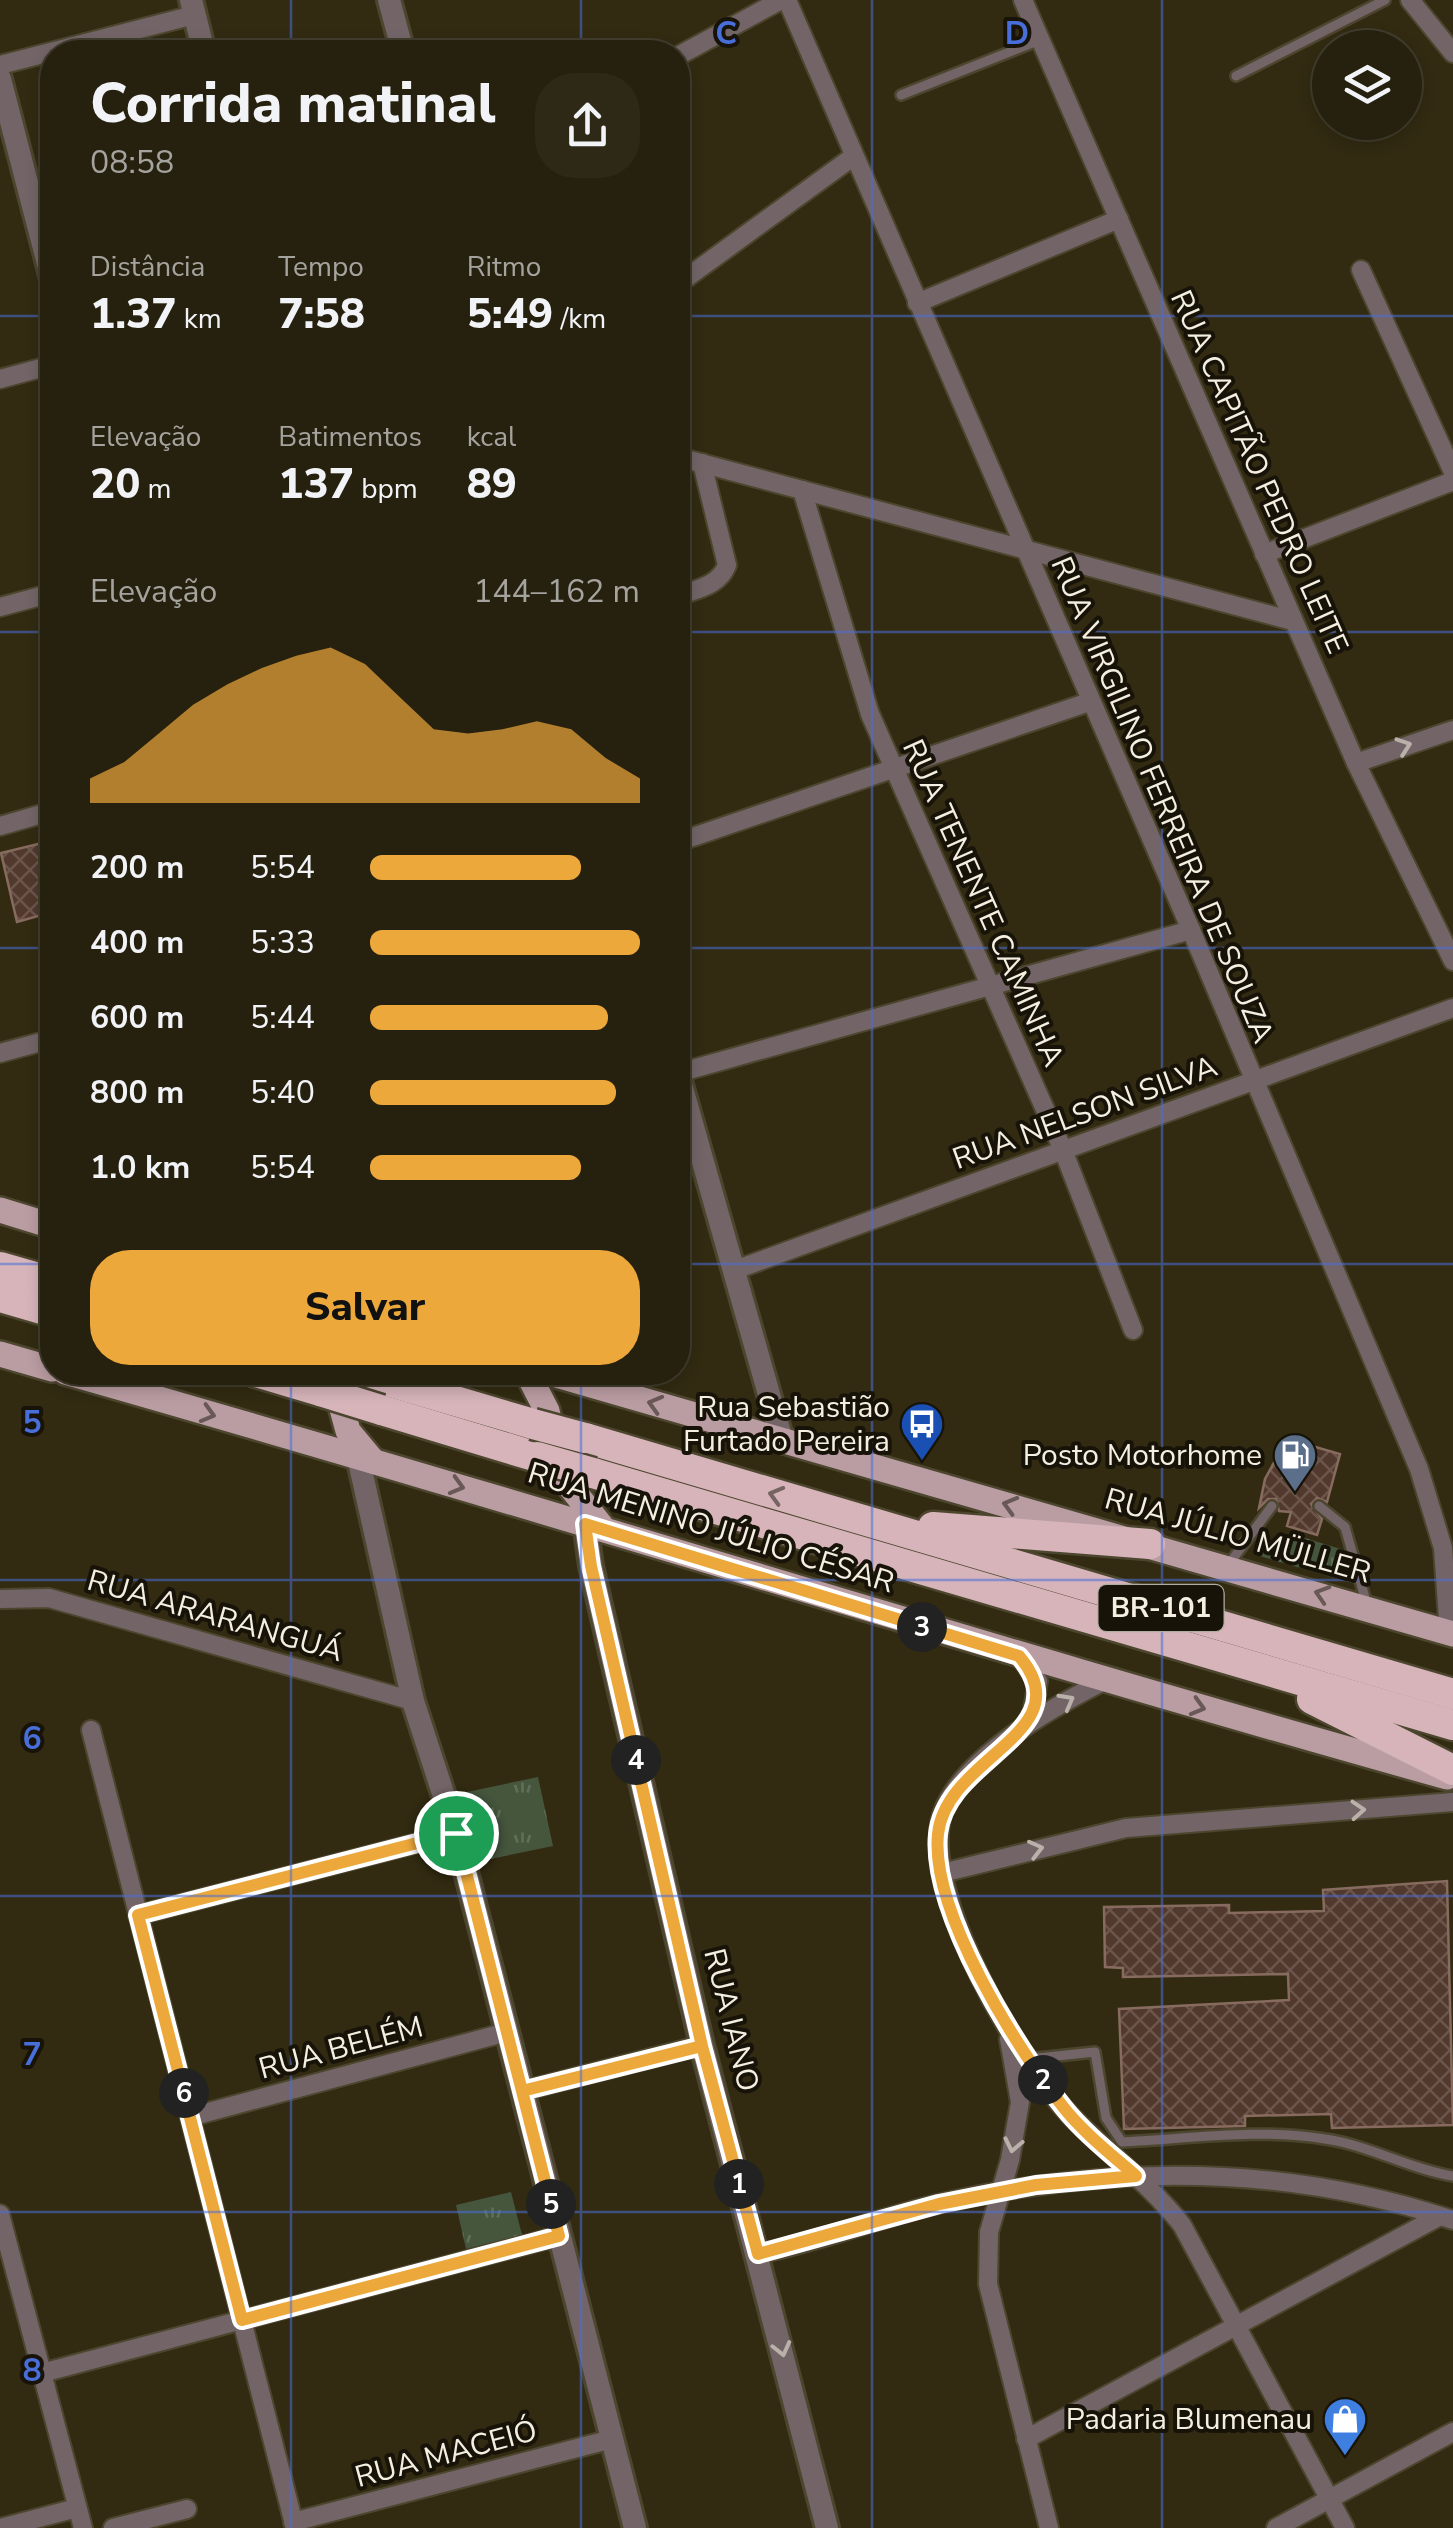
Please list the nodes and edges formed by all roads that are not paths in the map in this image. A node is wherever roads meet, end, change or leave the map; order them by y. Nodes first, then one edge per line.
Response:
1 (389, 0) edge
2 (784, 0) edge
3 (1023, 0) edge
4 (1386, 0) edge
5 (1410, 0) edge
6 (192, 7) edge
7 (83, 40) edge
8 (201, 40) edge
9 (400, 40) edge
10 (1040, 40) junction
11 (690, 50) edge
12 (40, 53) edge
13 (1453, 54) edge
14 (0, 65) edge
15 (1236, 76) dead end
16 (0, 79) edge
17 (901, 95) dead end
18 (854, 156) junction
19 (1118, 219) junction
20 (40, 233) edge
21 (1362, 270) dead end
22 (690, 275) edge
23 (917, 303) junction
24 (40, 368) edge
25 (0, 378) edge
26 (690, 460) edge
27 (702, 463) junction
28 (1453, 472) edge
29 (1453, 481) edge
30 (802, 490) junction
31 (1021, 545) junction
32 (1264, 554) junction
33 (690, 592) edge
34 (40, 596) edge
35 (0, 607) edge
36 (1293, 621) junction
37 (1089, 702) junction
38 (1453, 730) edge
39 (1356, 763) junction
40 (895, 769) junction
41 (40, 814) edge
42 (0, 826) edge
43 (690, 838) edge
44 (1191, 930) junction
45 (1453, 961) edge
46 (987, 988) junction
47 (1453, 1008) edge
48 (40, 1042) edge
49 (0, 1053) edge
50 (690, 1070) edge
51 (1252, 1081) junction
52 (690, 1114) edge
53 (1063, 1150) junction
54 (0, 1210) edge
55 (40, 1222) edge
56 (0, 1266) edge
57 (735, 1270) junction
58 (40, 1278) edge
59 (0, 1297) edge
60 (40, 1309) edge
61 (1134, 1330) dead end
62 (0, 1354) edge
63 (40, 1366) edge
64 (110, 1385) edge
65 (303, 1385) edge
66 (409, 1385) edge
67 (547, 1385) edge
68 (588, 1385) edge
69 (332, 1393) edge
70 (540, 1417) junction
71 (782, 1440) junction
72 (318, 1445) junction
73 (366, 1459) junction
74 (562, 1476) junction
75 (1272, 1506) dead end
76 (1319, 1506) dead end
77 (539, 1510) junction
78 (870, 1521) junction
79 (594, 1526) junction
80 (1150, 1544) junction
81 (1227, 1566) junction
82 (0, 1600) edge
83 (1368, 1608) junction
84 (1451, 1633) edge
85 (1019, 1656) junction
86 (1242, 1664) junction
87 (1104, 1681) junction
88 (1453, 1694) edge
89 (414, 1701) junction
90 (1031, 1721) junction
91 (1453, 1725) edge
92 (92, 1730) dead end
93 (1453, 1770) edge
94 (1453, 1779) edge
95 (1453, 1802) edge
96 (456, 1833) junction
97 (942, 1872) junction
98 (138, 1915) junction
99 (1006, 2029) junction
100 (507, 2032) junction
101 (702, 2046) junction
102 (1028, 2059) junction
103 (522, 2091) junction
104 (190, 2118) junction
105 (1136, 2176) junction
106 (1453, 2176) edge
107 (1002, 2191) junction
108 (1, 2218) edge
109 (1447, 2218) edge
110 (559, 2236) junction
111 (758, 2254) junction
112 (242, 2320) junction
113 (1238, 2325) junction
114 (42, 2374) junction
115 (1453, 2432) edge
116 (612, 2438) junction
117 (1026, 2439) junction
118 (1330, 2498) junction
119 (78, 2508) junction
120 (188, 2509) dead end
121 (294, 2525) edge
122 (0, 2528) edge
123 (83, 2528) edge
124 (113, 2528) edge
125 (635, 2528) edge
126 (827, 2528) edge
127 (1050, 2528) edge
128 (1276, 2528) edge
129 (1345, 2528) edge

1 - 9 street
2 - 11 street
2 - 18 street, RUA VIRGILINO FERREIRA DE SOUZA
3 - 10 street, RUA CAPITÃO PEDRO LEITE
4 - 15 lane
5 - 13 street
6 - 7 street
6 - 8 street
10 - 17 lane
10 - 19 street, RUA CAPITÃO PEDRO LEITE
12 - 14 street
16 - 20 street
18 - 22 street
18 - 23 street, RUA VIRGILINO FERREIRA DE SOUZA
19 - 23 street
19 - 32 street, RUA CAPITÃO PEDRO LEITE
21 - 28 street
23 - 31 street, RUA VIRGILINO FERREIRA DE SOUZA
24 - 25 street
26 - 27 street
27 - 30 street
27 - 33 street
29 - 32 street
30 - 31 street
30 - 40 street, RUA TENENTE CAMINHA
31 - 36 street
31 - 37 street, RUA VIRGILINO FERREIRA DE SOUZA
32 - 36 street, RUA CAPITÃO PEDRO LEITE
34 - 35 street
36 - 39 street, RUA CAPITÃO PEDRO LEITE
37 - 40 street
37 - 44 street, RUA VIRGILINO FERREIRA DE SOUZA
39 -> 38 street
39 - 45 street, RUA CAPITÃO PEDRO LEITE
40 - 43 street
40 - 46 street, RUA TENENTE CAMINHA
41 - 42 street
44 - 46 street
44 - 51 street, RUA VIRGILINO FERREIRA DE SOUZA
46 - 50 street
46 - 53 street, RUA TENENTE CAMINHA
47 - 51 street, RUA NELSON SILVA
48 - 49 street
51 - 53 street, RUA NELSON SILVA
51 - 84 street, RUA VIRGILINO FERREIRA DE SOUZA
52 - 57 street
53 - 57 street, RUA NELSON SILVA
53 - 61 street, RUA TENENTE CAMINHA
54 - 55 main road
56 - 58 highway
57 - 71 street
59 - 60 highway
62 - 63 main road
64 -> 72 main road, RUA MENINO JÚLIO CÉSAR
65 - 69 highway, BR-101
66 - 70 highway, BR-101
67 - 70 main road, RUA IANO
71 -> 68 main road, RUA JÚLIO MÜLLER
69 - 72 main road
69 - 73 main road
69 - 86 highway, BR-101, bridge
70 - 74 main road, RUA IANO
78 -> 70 highway, BR-101, bridge
80 -> 71 main road, RUA JÚLIO MÜLLER
72 - 73 main road, RUA MENINO JÚLIO CÉSAR
73 -> 77 main road, RUA MENINO JÚLIO CÉSAR
73 - 89 street
74 - 77 main road
74 - 79 main road, RUA IANO
75 - 81 lane
76 - 83 lane
77 - 79 main road, RUA MENINO JÚLIO CÉSAR
78 - 80 highway
78 - 88 highway, BR-101
79 - 85 main road, RUA MENINO JÚLIO CÉSAR
79 - 101 street, RUA IANO
80 - 81 main road, RUA JÚLIO MÜLLER
83 -> 81 main road, RUA JÚLIO MÜLLER
82 - 89 street, RUA ARARANGUÁ
83 - 84 main road, RUA JÚLIO MÜLLER
85 - 87 main road, RUA MENINO JÚLIO CÉSAR
85 - 90 street
86 - 91 highway, BR-101
86 - 93 highway
90 -> 87 street
87 -> 94 main road, RUA MENINO JÚLIO CÉSAR
89 - 96 street
90 - 97 street
92 - 98 street
97 -> 95 street
96 - 98 street
96 - 100 street
97 - 99 street
98 - 104 street
99 - 102 street
99 -> 107 street
100 - 103 street
100 - 104 street, RUA BELÉM
101 - 103 street
101 - 111 street, RUA IANO
102 - 105 street
102 - 106 lane
103 - 110 street
104 - 112 street
105 - 107 street
105 - 109 street
105 - 113 street
107 - 111 street
107 - 117 street
108 - 114 street
109 - 113 street
110 - 112 street
110 - 116 street
111 -> 126 street, RUA IANO
112 - 114 street
112 - 121 street
113 - 117 street
113 - 118 street
114 - 119 street
115 - 118 street
116 - 121 street, RUA MACEIÓ
116 - 125 street
117 - 127 street
118 - 128 street
118 - 129 street
119 - 122 street
119 - 123 street
120 - 124 street

